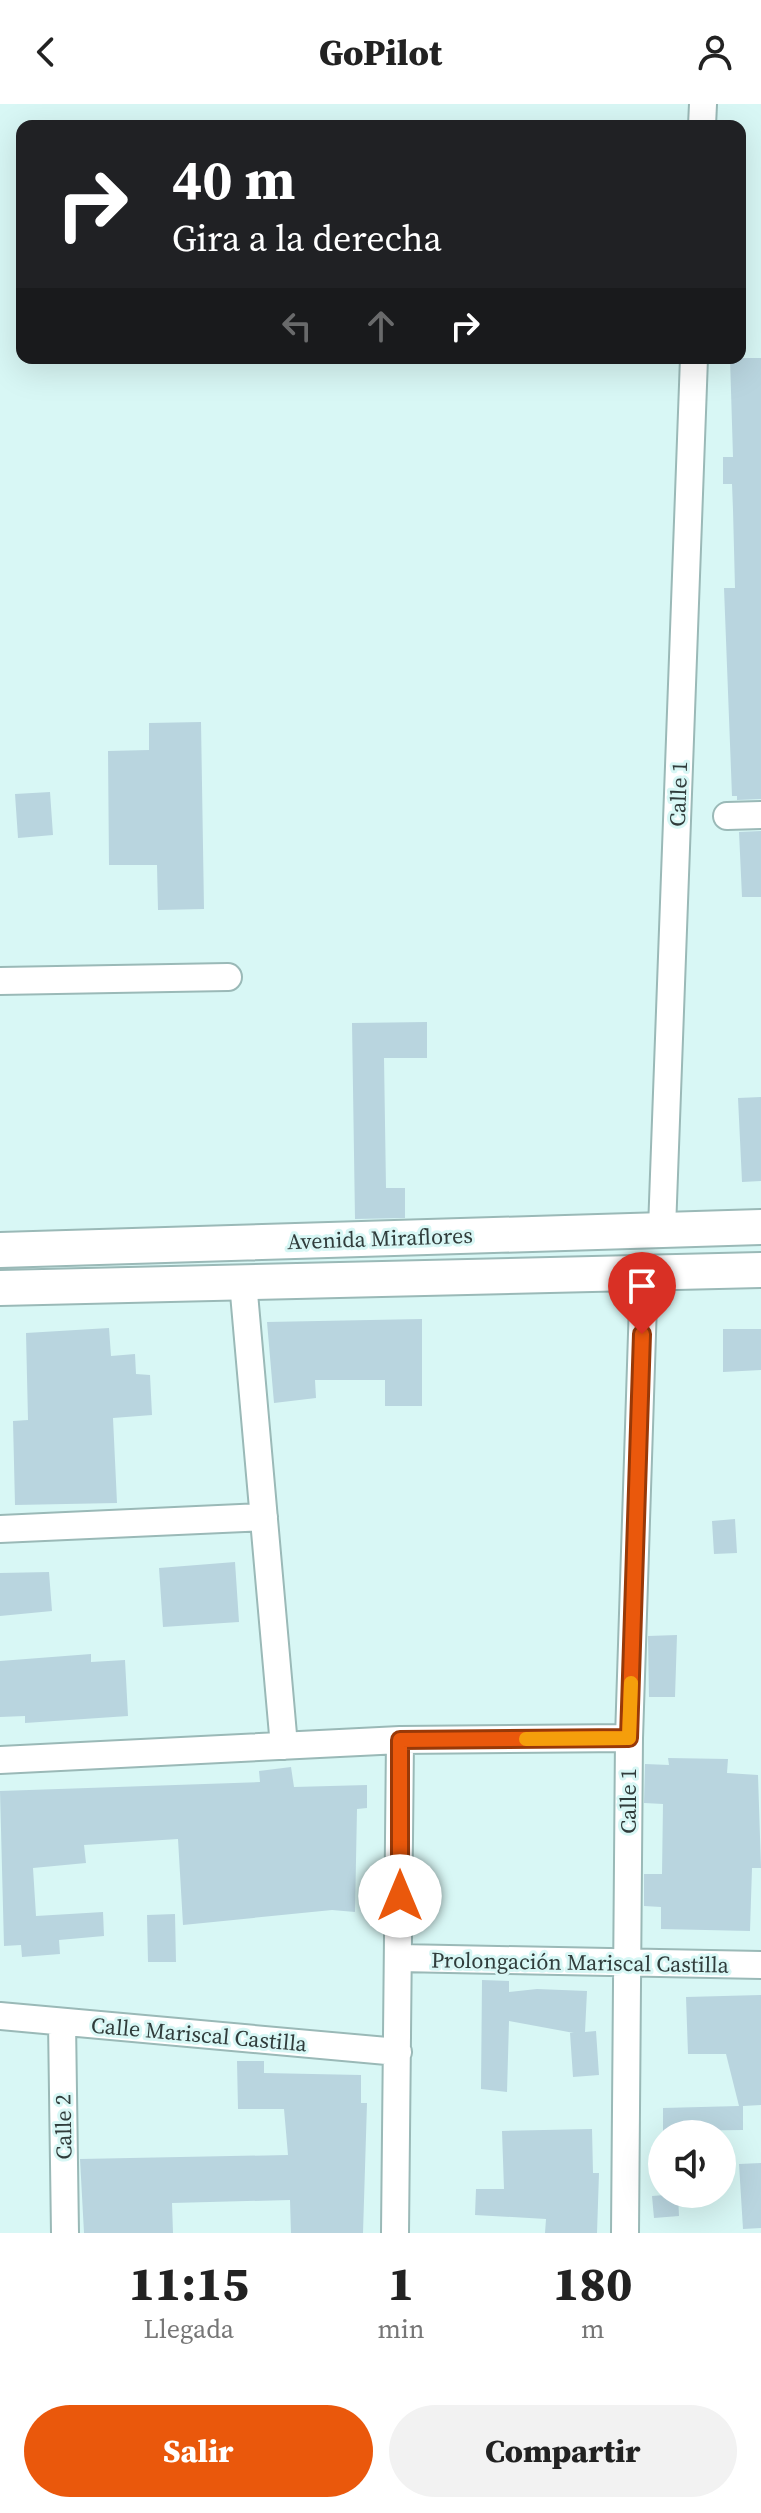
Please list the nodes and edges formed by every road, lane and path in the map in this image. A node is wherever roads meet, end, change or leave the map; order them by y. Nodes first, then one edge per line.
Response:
1 (694, 364) edge
2 (761, 815) edge
3 (727, 816) dead end
4 (228, 977) dead end
5 (0, 981) edge
6 (761, 1227) edge
7 (662, 1229) junction
8 (0, 1250) edge
9 (761, 1270) edge
10 (644, 1272) junction
11 (243, 1282) junction
12 (0, 1288) edge
13 (264, 1517) junction
14 (0, 1529) edge
15 (629, 1738) junction
16 (400, 1740) junction
17 (284, 1746) junction
18 (0, 1760) edge
19 (400, 1958) junction
20 (627, 1965) junction
21 (761, 1965) edge
22 (0, 2016) edge
23 (62, 2022) junction
24 (398, 2052) junction
25 (65, 2233) edge
26 (395, 2233) edge
27 (625, 2233) edge

1 - 7 street, Calle 1
2 - 3 street
4 - 5 street
6 - 7 street, Avenida Miraflores
7 - 8 street, Avenida Miraflores
9 - 10 street, Avenida Miraflores
10 - 11 street, Avenida Miraflores
10 - 15 street, Calle 1
11 - 12 street, Avenida Miraflores
11 - 13 street
13 - 14 street
13 - 17 street
15 - 16 street
15 - 20 street, Calle 1
16 - 17 street
16 - 19 street
17 - 18 street
19 - 20 street, Prolongación Mariscal Castilla
19 - 24 street
20 - 21 street, Prolongación Mariscal Castilla
20 - 27 street, Calle 1
22 - 23 street, Calle Mariscal Castilla
23 - 24 street, Calle Mariscal Castilla
23 - 25 street, Calle 2
24 - 26 street

